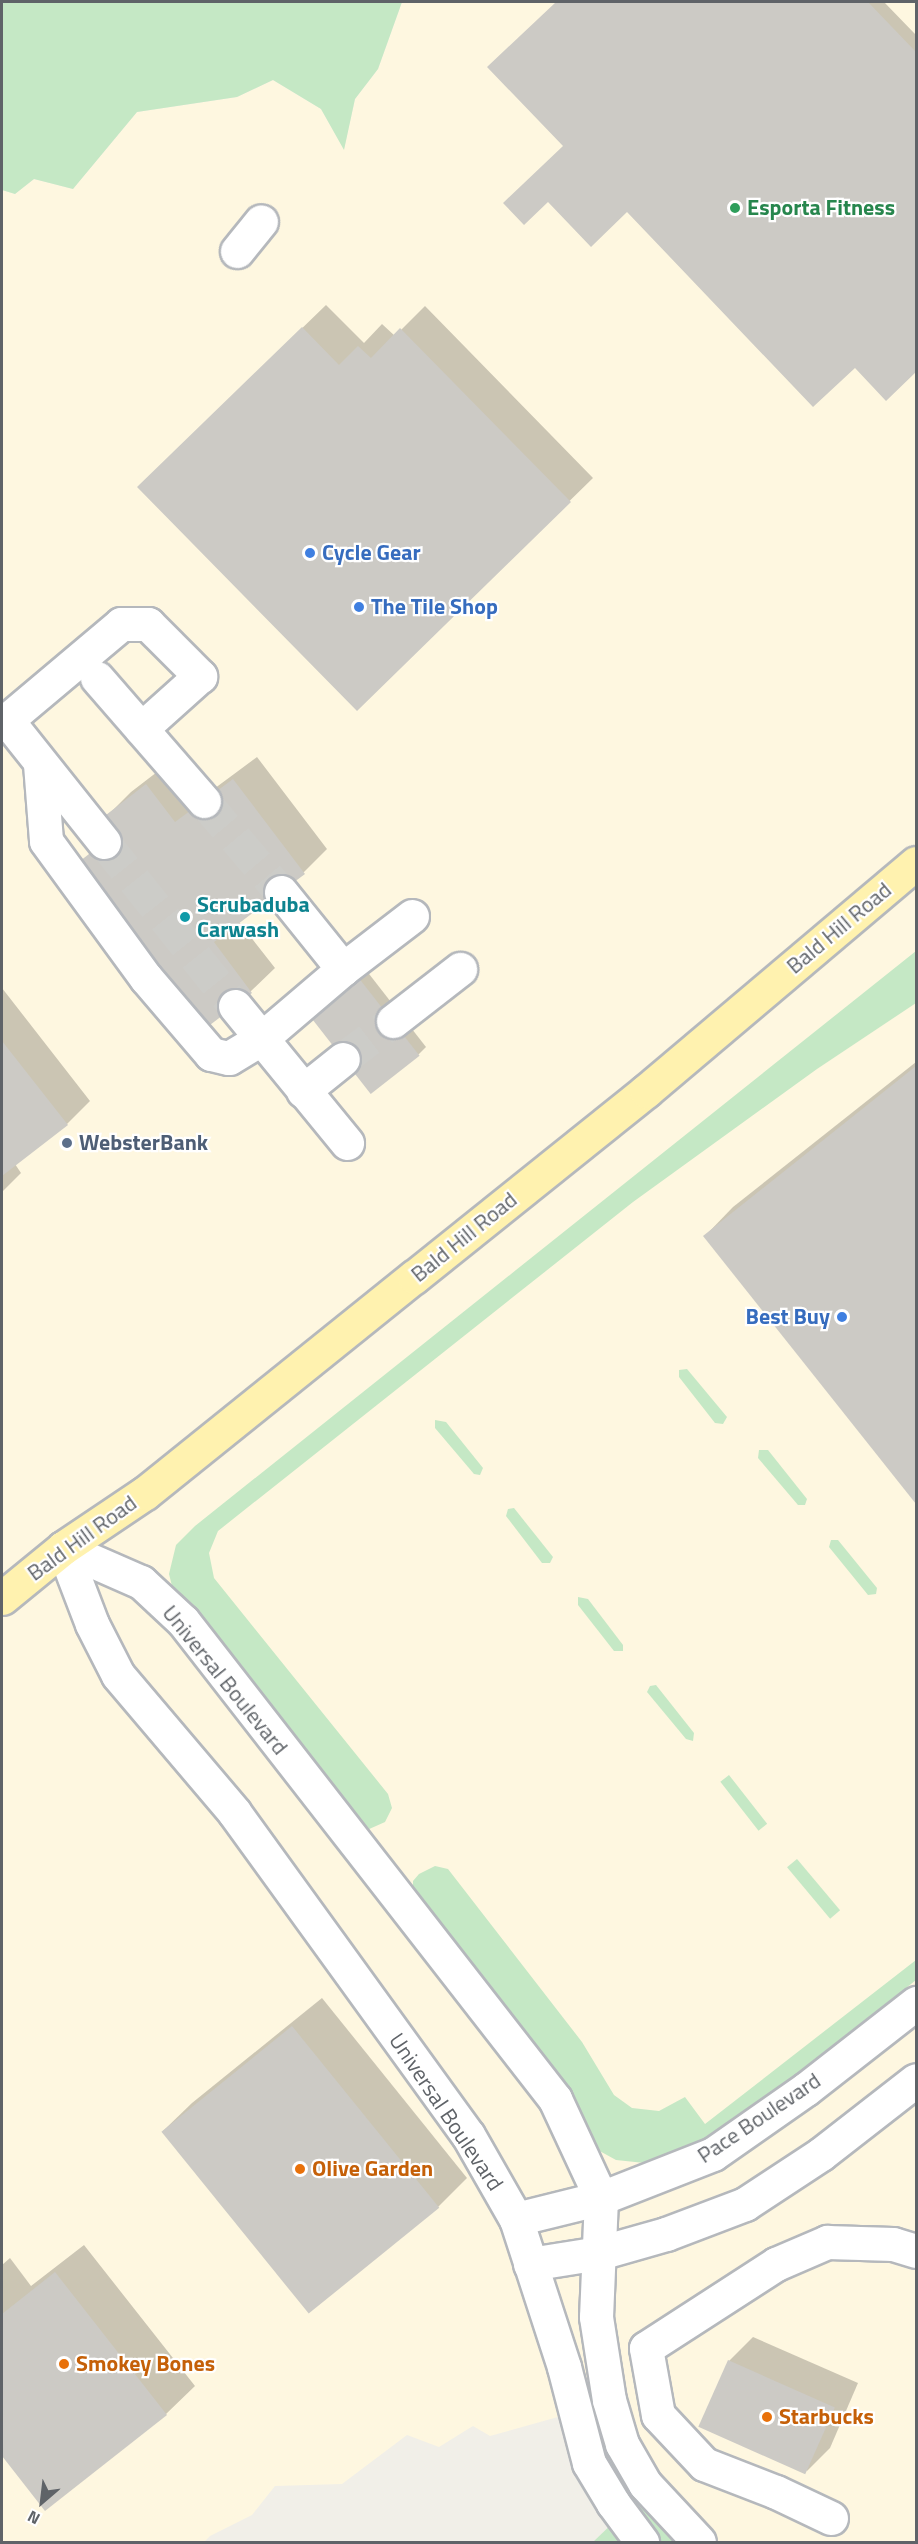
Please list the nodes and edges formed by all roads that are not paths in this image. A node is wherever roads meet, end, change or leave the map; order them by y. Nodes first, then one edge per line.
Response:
1 (261, 220) dead end
2 (237, 251) dead end
3 (97, 678) dead end
4 (141, 729) junction
5 (40, 764) junction
6 (204, 801) tunnel mouth
7 (104, 842) tunnel mouth
8 (916, 863) edge
9 (281, 892) tunnel mouth
10 (412, 916) dead end
11 (343, 969) junction
12 (460, 969) dead end
13 (235, 1006) tunnel mouth
14 (393, 1021) tunnel mouth
15 (262, 1038) junction
16 (343, 1059) tunnel mouth
17 (303, 1091) junction
18 (346, 1143) dead end
19 (63, 1548) junction
20 (2, 1598) edge
21 (916, 2003) edge
22 (916, 2080) edge
23 (601, 2198) junction
24 (516, 2219) junction
25 (916, 2251) edge
26 (598, 2253) junction
27 (530, 2264) junction
28 (831, 2518) dead end
29 (642, 2542) edge
30 (699, 2542) edge

1 - 2 street
3 - 4 street
4 - 5 street
4 - 6 street
5 - 7 street
5 - 15 street
8 - 19 main road, Bald Hill Road
9 - 11 street
10 - 11 street
11 - 15 street
12 - 14 street
13 - 15 street
15 - 17 street
16 - 17 street
17 - 18 street
19 - 20 main road, Bald Hill Road
19 - 23 street, Universal Boulevard
19 - 24 street, Universal Boulevard
21 - 23 street, Pace Boulevard
22 - 26 street
23 - 24 street, Pace Boulevard
23 - 26 street, Universal Boulevard
24 - 27 street, Universal Boulevard
25 - 28 street
26 - 27 street
26 - 30 street, Universal Boulevard
27 - 29 street, Universal Boulevard

